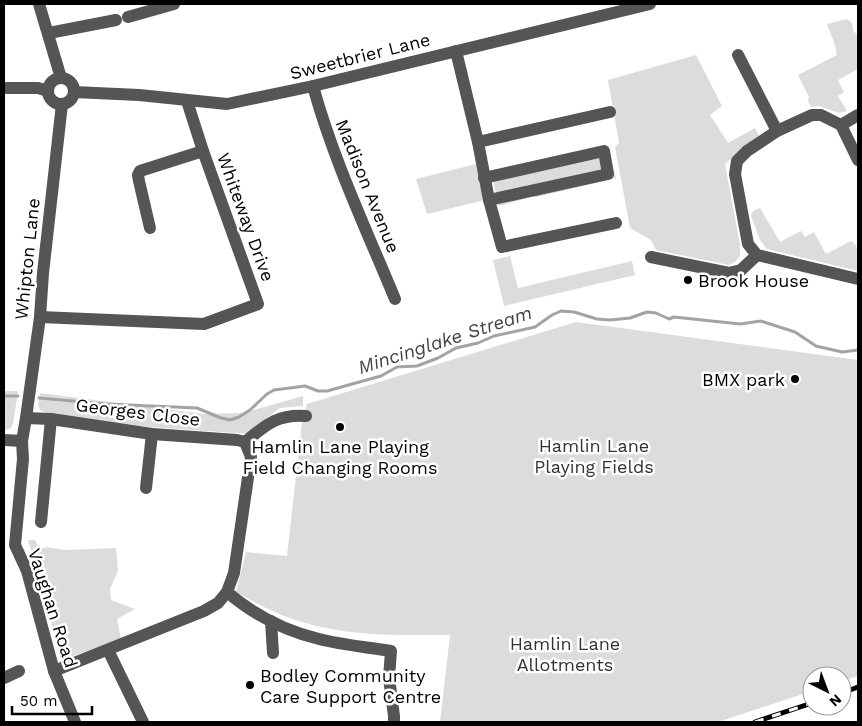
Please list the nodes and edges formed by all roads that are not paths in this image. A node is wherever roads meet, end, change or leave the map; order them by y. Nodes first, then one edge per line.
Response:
1 (39, 4) edge
2 (650, 4) edge
3 (168, 5) edge
4 (49, 33) junction
5 (456, 51) junction
6 (738, 55) dead end
7 (61, 78) junction
8 (313, 86) junction
9 (4, 88) edge
10 (48, 91) junction
11 (74, 92) junction
12 (187, 101) junction
13 (62, 104) junction
14 (610, 112) dead end
15 (858, 115) edge
16 (841, 125) junction
17 (777, 131) junction
18 (478, 142) junction
19 (203, 151) junction
20 (858, 160) edge
21 (484, 178) junction
22 (489, 200) junction
23 (616, 223) dead end
24 (150, 228) dead end
25 (756, 255) junction
26 (651, 257) dead end
27 (858, 279) edge
28 (395, 299) dead end
29 (40, 317) junction
30 (306, 416) dead end
31 (26, 418) junction
32 (50, 419) junction
33 (152, 434) junction
34 (4, 440) edge
35 (22, 441) junction
36 (245, 442) junction
37 (146, 488) dead end
38 (41, 522) dead end
39 (9, 546) edge
40 (227, 592) junction
41 (270, 621) junction
42 (108, 650) junction
43 (273, 653) dead end
44 (19, 670) dead end
45 (54, 671) junction
46 (4, 678) edge
47 (75, 722) edge
48 (144, 722) edge
49 (394, 722) edge

1 - 4 street
2 - 5 street, Sweetbrier Lane
3 - 4 street
4 - 7 street
5 - 8 street, Sweetbrier Lane
5 - 18 street
6 - 17 street
7 - 10 street
7 - 11 street
8 - 12 street, Sweetbrier Lane
8 - 28 street, Madison Avenue
9 - 10 street
10 - 13 street
11 - 12 street, Sweetbrier Lane
11 - 13 street
12 - 19 street, Whiteway Drive
13 - 29 street, Whipton Lane
14 - 18 street
15 - 16 street
16 - 17 street
16 - 20 street
17 - 25 street
18 - 21 street
19 - 24 street
19 - 29 street, Whiteway Drive
21 - 22 street
21 - 22 street
22 - 23 street
25 - 26 street
25 - 27 street
29 - 31 street, Whipton Lane
30 - 36 street
31 - 32 street, Georges Close
31 - 35 street, Vaughan Road
32 - 33 street, Georges Close
32 - 38 street, Vaughan Road
33 - 36 street, Georges Close
33 - 37 street
34 - 35 street
35 - 39 street, Vaughan Road
36 - 40 street
39 - 45 street, Vaughan Road
40 - 41 street
40 - 42 street
41 - 43 street
41 - 49 street
42 - 45 street
42 - 48 street
44 - 46 street
45 - 47 street, Vaughan Road

